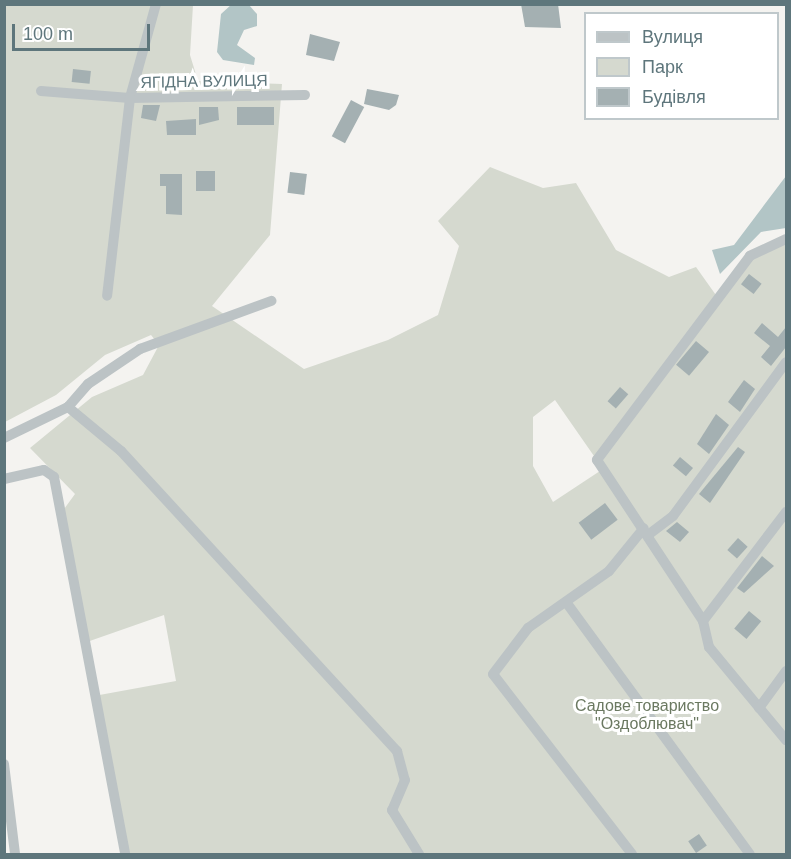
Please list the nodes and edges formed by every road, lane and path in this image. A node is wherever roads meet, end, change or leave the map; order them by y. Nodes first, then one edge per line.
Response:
1 (156, 4) edge
2 (40, 91) dead end
3 (305, 95) dead end
4 (130, 98) junction
5 (786, 239) edge
6 (107, 296) dead end
7 (271, 301) dead end
8 (786, 362) edge
9 (68, 407) junction
10 (4, 438) edge
11 (4, 479) edge
12 (786, 512) edge
13 (646, 532) junction
14 (566, 602) junction
15 (703, 621) junction
16 (786, 671) edge
17 (759, 708) junction
18 (786, 740) edge
19 (4, 764) edge
20 (15, 855) edge
21 (124, 855) edge
22 (419, 855) edge
23 (632, 855) edge
24 (750, 855) edge

1 - 4 street, ЯГІДНА ВУЛИЦЯ
2 - 4 street
3 - 4 street, ЯГІДНА ВУЛИЦЯ
4 - 6 street
5 - 13 street
7 - 9 street
8 - 13 street
9 - 10 street
9 - 22 street
11 - 21 street
12 - 15 street
13 - 14 street
13 - 15 street
14 - 23 street
14 - 24 street
15 - 17 street
16 - 17 street
17 - 18 street
19 - 20 street

